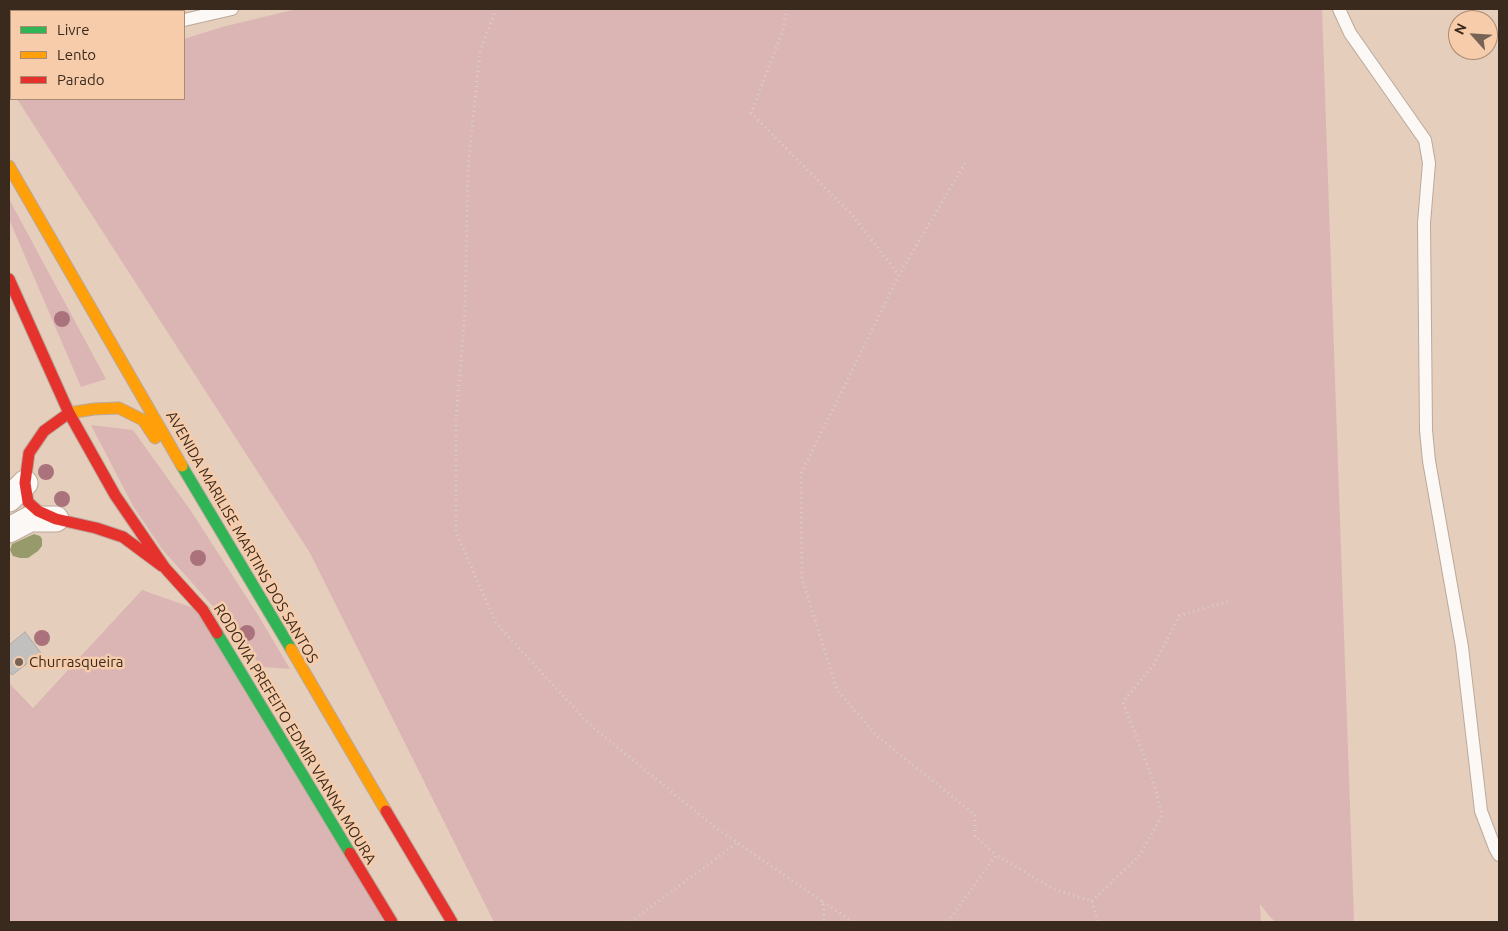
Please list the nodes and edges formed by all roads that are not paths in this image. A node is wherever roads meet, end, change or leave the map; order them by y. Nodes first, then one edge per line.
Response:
1 (232, 9) edge
2 (1339, 9) edge
3 (185, 20) edge
4 (9, 166) edge
5 (9, 278) edge
6 (69, 414) junction
7 (17, 491) edge
8 (203, 501) junction
9 (56, 519) junction
10 (9, 530) edge
11 (165, 568) junction
12 (1499, 855) edge
13 (392, 922) edge
14 (452, 922) edge

1 - 3 lane
2 - 12 lane
4 - 8 main road, AVENIDA MARILISE MARTINS DOS SANTOS
5 - 6 main road
6 - 7 main road
6 - 8 main road
6 - 11 main road
7 - 9 main road
8 - 14 main road, AVENIDA MARILISE MARTINS DOS SANTOS
9 - 10 street
9 - 11 main road
11 - 13 main road, RODOVIA PREFEITO EDMIR VIANNA MOURA

